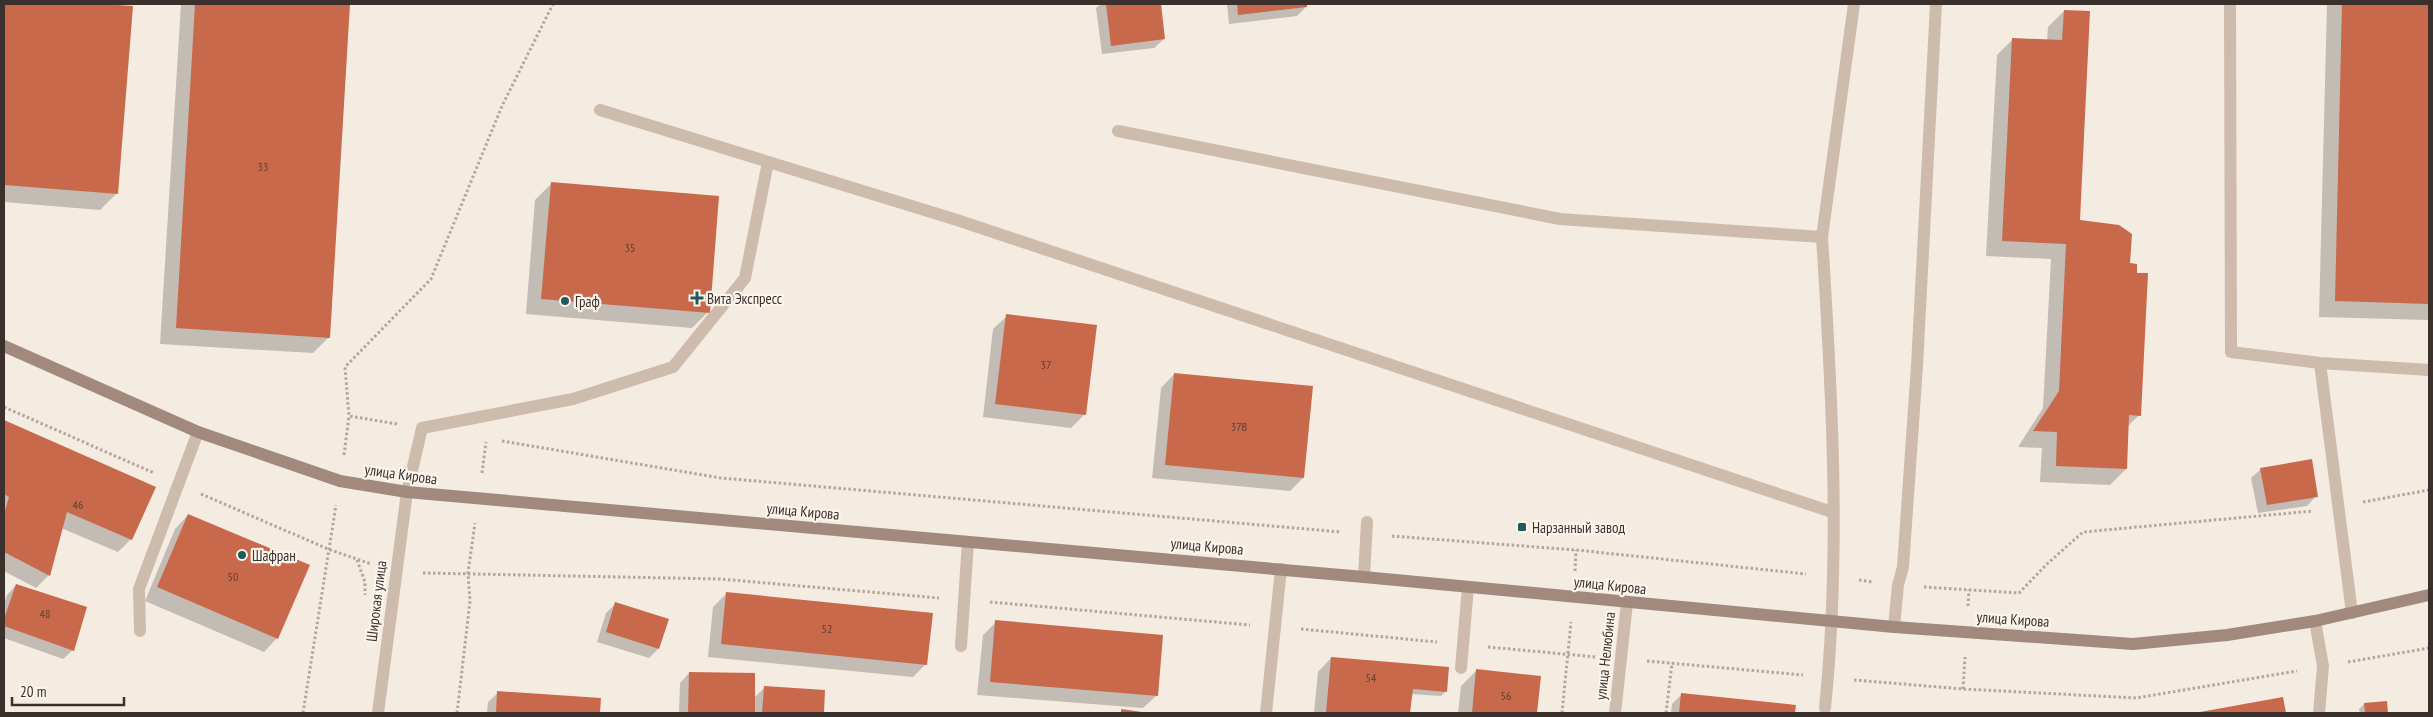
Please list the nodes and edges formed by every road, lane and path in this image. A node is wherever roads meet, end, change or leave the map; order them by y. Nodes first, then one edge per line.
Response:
1 (553, 4) edge
2 (1854, 4) edge
3 (1936, 4) edge
4 (2230, 4) edge
5 (600, 110) dead end
6 (1118, 131) dead end
7 (768, 162) junction
8 (1822, 237) junction
9 (4, 346) edge
10 (2320, 363) junction
11 (2429, 370) edge
12 (422, 428) junction
13 (198, 432) junction
14 (486, 439) dead end
15 (496, 440) dead end
16 (2429, 490) edge
17 (407, 492) junction
18 (478, 499) junction
19 (2338, 507) junction
20 (1832, 512) junction
21 (1367, 528) junction
22 (968, 542) junction
23 (328, 550) dead end
24 (1576, 550) junction
25 (1281, 569) junction
26 (1364, 577) junction
27 (1832, 577) junction
28 (1898, 585) junction
29 (1468, 587) junction
30 (2429, 595) edge
31 (1573, 597) junction
32 (1627, 603) junction
33 (2352, 613) junction
34 (1831, 621) junction
35 (2315, 621) junction
36 (1894, 627) junction
37 (140, 631) dead end
38 (961, 646) dead end
39 (1672, 663) dead end
40 (1461, 668) dead end
41 (1825, 708) dead end
42 (303, 713) edge
43 (378, 713) edge
44 (458, 713) edge
45 (1266, 713) edge
46 (1562, 713) edge
47 (1615, 713) edge
48 (1666, 713) edge
49 (2319, 713) edge

1 - 12 path
2 - 8 street
3 - 28 street
4 - 10 street
5 - 7 street
6 - 8 street
7 - 12 street
7 - 20 street
8 - 20 street
9 - 13 street, улица Кирова
10 - 11 street
10 - 19 street
12 - 17 street, Широкая улица
13 - 17 street, улица Кирова
13 - 37 street
14 - 18 path
15 - 21 path
16 - 19 path
17 - 18 street, улица Кирова
17 - 43 street, Широкая улица
18 - 22 street, улица Кирова
18 - 44 path
19 - 28 path
19 - 33 street
20 - 27 street
21 - 24 path
21 - 26 street
22 - 25 street, улица Кирова
22 - 38 street
23 - 42 path
24 - 27 path
24 - 31 path
25 - 26 street, улица Кирова
25 - 45 street
26 - 29 street, улица Кирова
27 - 28 path
27 - 34 street
28 - 36 street
29 - 31 street, улица Кирова
29 - 40 street
30 - 33 street, улица Кирова
31 - 32 street, улица Кирова
31 - 46 path
32 - 34 street, улица Кирова
32 - 47 street, улица Нелюбина
33 - 35 street, улица Кирова
34 - 36 street, улица Кирова
34 - 41 street
35 - 36 street, улица Кирова
35 - 49 street
39 - 48 path

